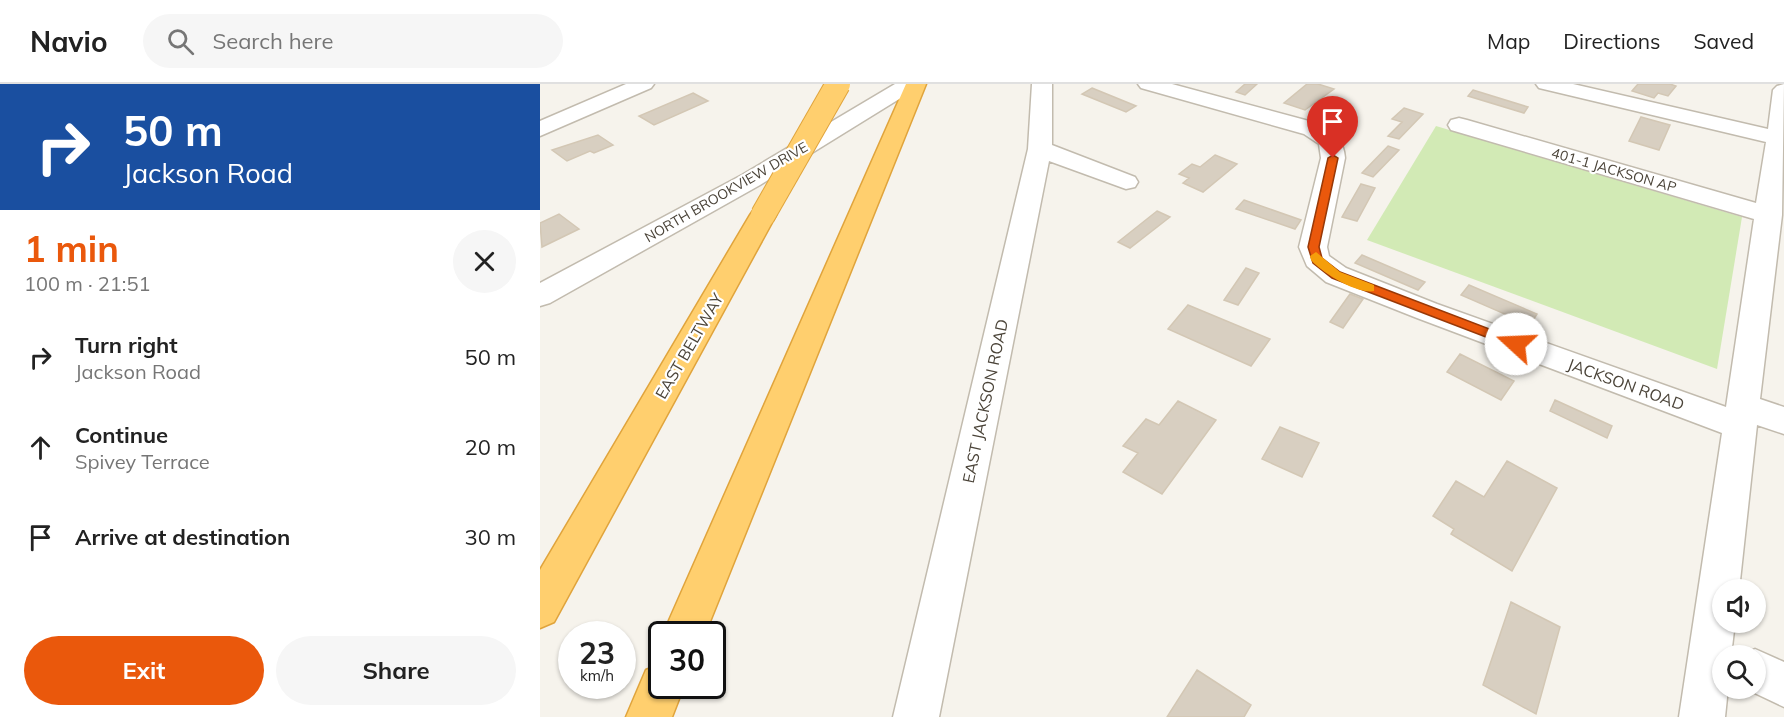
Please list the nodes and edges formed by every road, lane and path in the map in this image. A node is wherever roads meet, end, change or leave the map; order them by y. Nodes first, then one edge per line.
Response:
1 (644, 84) edge
2 (838, 84) edge
3 (910, 84) edge
4 (916, 84) edge
5 (1042, 84) edge
6 (1148, 84) edge
7 (1546, 84) edge
8 (1764, 84) edge
9 (1784, 90) edge
10 (1459, 125) dead end
11 (540, 129) edge
12 (1778, 138) junction
13 (1040, 149) junction
14 (1126, 182) dead end
15 (1769, 215) junction
16 (540, 296) edge
17 (1741, 416) junction
18 (1784, 422) edge
19 (540, 608) edge
20 (690, 621) edge
21 (1717, 645) edge
22 (1712, 671) edge
23 (1766, 676) edge
24 (1784, 685) edge
25 (657, 699) edge
26 (649, 717) edge
27 (916, 717) edge
28 (1702, 717) edge

1 - 11 street
2 - 19 highway, EAST BELTWAY, bridge
3 - 16 street, NORTH BROOKVIEW DRIVE
4 - 20 highway
5 - 13 street, EAST JACKSON ROAD
6 - 17 street, JACKSON ROAD
7 - 12 street
8 - 9 street
9 - 12 street
10 - 15 street, 401-1 JACKSON AP
12 - 15 street
13 - 14 street
13 - 27 street, EAST JACKSON ROAD
15 - 17 street
17 - 18 street
17 - 21 street
22 - 28 street
23 - 24 street
25 - 26 highway

